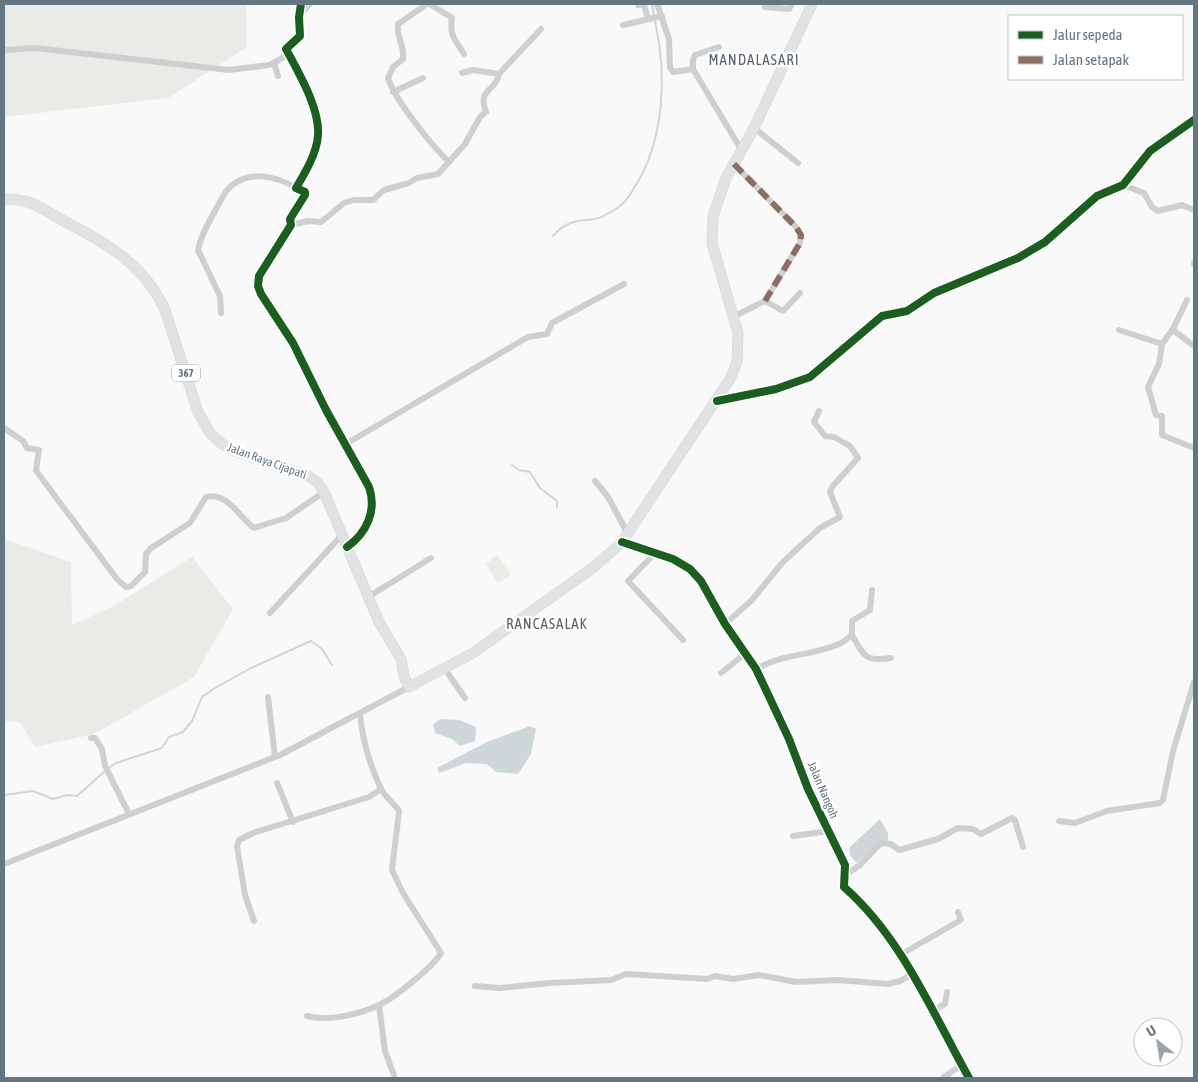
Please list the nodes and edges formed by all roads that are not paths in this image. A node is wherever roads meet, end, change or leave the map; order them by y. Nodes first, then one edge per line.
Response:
1 (301, 4) edge
2 (310, 4) edge
3 (429, 4) edge
4 (657, 4) edge
5 (792, 4) edge
6 (812, 4) edge
7 (638, 5) edge
8 (765, 8) dead end
9 (301, 15) junction
10 (660, 17) junction
11 (649, 19) junction
12 (623, 24) dead end
13 (540, 29) dead end
14 (719, 47) dead end
15 (286, 49) junction
16 (4, 50) edge
17 (464, 54) dead end
18 (274, 63) junction
19 (693, 69) junction
20 (462, 73) dead end
21 (498, 74) junction
22 (278, 76) dead end
23 (423, 78) dead end
24 (393, 92) junction
25 (1194, 120) edge
26 (754, 128) junction
27 (742, 151) junction
28 (449, 162) junction
29 (798, 163) dead end
30 (734, 164) junction
31 (1123, 184) junction
32 (296, 188) junction
33 (4, 199) edge
34 (1194, 210) edge
35 (291, 226) junction
36 (624, 284) dead end
37 (800, 293) dead end
38 (1187, 300) dead end
39 (766, 301) junction
40 (221, 313) dead end
41 (733, 317) junction
42 (1119, 330) dead end
43 (1172, 330) junction
44 (1162, 344) junction
45 (1194, 346) edge
46 (717, 401) junction
47 (819, 411) dead end
48 (4, 428) edge
49 (344, 445) junction
50 (1194, 448) edge
51 (595, 481) dead end
52 (324, 492) junction
53 (342, 535) junction
54 (625, 538) junction
55 (347, 547) junction
56 (656, 552) junction
57 (431, 558) dead end
58 (872, 590) dead end
59 (372, 595) junction
60 (270, 613) dead end
61 (724, 624) junction
62 (852, 636) junction
63 (683, 640) dead end
64 (746, 653) junction
65 (891, 658) dead end
66 (445, 668) junction
67 (756, 668) junction
68 (721, 673) dead end
69 (1194, 682) edge
70 (409, 687) junction
71 (268, 697) dead end
72 (464, 698) dead end
73 (360, 713) junction
74 (91, 738) dead end
75 (276, 756) junction
76 (277, 784) dead end
77 (381, 789) junction
78 (129, 814) junction
79 (293, 822) junction
80 (1059, 822) dead end
81 (829, 831) junction
82 (793, 836) dead end
83 (1023, 847) dead end
84 (4, 864) edge
85 (844, 876) junction
86 (958, 912) dead end
87 (254, 921) dead end
88 (900, 955) junction
89 (912, 974) junction
90 (475, 986) dead end
91 (947, 992) dead end
92 (379, 1006) junction
93 (934, 1010) junction
94 (307, 1016) dead end
95 (961, 1064) junction
96 (395, 1078) edge
97 (943, 1078) edge
98 (969, 1078) edge

1 - 9 street
2 - 9 street
3 - 17 street
3 - 24 street
4 - 10 street
5 - 8 street
6 - 26 main road
7 - 11 street
9 - 15 street
10 - 11 street
10 - 19 street
11 - 12 street
13 - 21 street
14 - 19 street
15 - 18 street
15 - 32 street
16 - 18 street
18 - 22 street
19 - 27 street
20 - 21 street
21 - 28 street
23 - 24 street
24 - 28 street
25 - 31 street
26 - 27 main road
26 - 29 street
27 - 30 main road
28 - 35 street
30 - 39 street
30 - 41 main road
31 - 34 street
31 - 46 street
32 - 35 street
32 - 40 street
33 - 52 main road, Jalan Raya Cijapati / 367
35 - 49 street
36 - 49 street
37 - 39 street
38 - 43 street
39 - 41 street
41 - 46 main road
42 - 44 street
43 - 44 street
43 - 45 street
44 - 50 street
46 - 54 main road
47 - 61 street
48 - 52 street
49 - 55 street
51 - 54 street
52 - 53 main road, Jalan Raya Cijapati / 367
53 - 55 main road, Jalan Raya Cijapati / 367
53 - 60 street
54 - 56 street, Jalan Nangoh
54 - 66 main road
55 - 59 main road, Jalan Raya Cijapati / 367
56 - 61 street, Jalan Nangoh
56 - 63 street
57 - 59 street
58 - 62 street
59 - 70 main road, Jalan Raya Cijapati / 367
61 - 64 street, Jalan Nangoh
62 - 65 street
62 - 67 street
64 - 67 street, Jalan Nangoh
64 - 68 street
66 - 70 main road
66 - 72 street
67 - 81 street, Jalan Nangoh
69 - 80 street
70 - 73 street
71 - 75 street
73 - 75 street
73 - 77 street
74 - 78 street
75 - 78 street
76 - 79 street
77 - 79 street
77 - 92 street
78 - 84 street
79 - 87 street
81 - 82 street
81 - 85 street, Jalan Nangoh
83 - 85 street
85 - 88 street, Jalan Nangoh
86 - 88 street
88 - 89 street, Jalan Nangoh
89 - 90 street
89 - 93 street, Jalan Nangoh
91 - 93 street
92 - 94 street
92 - 96 street
93 - 95 street, Jalan Nangoh
95 - 97 street
95 - 98 street, Jalan Nangoh

